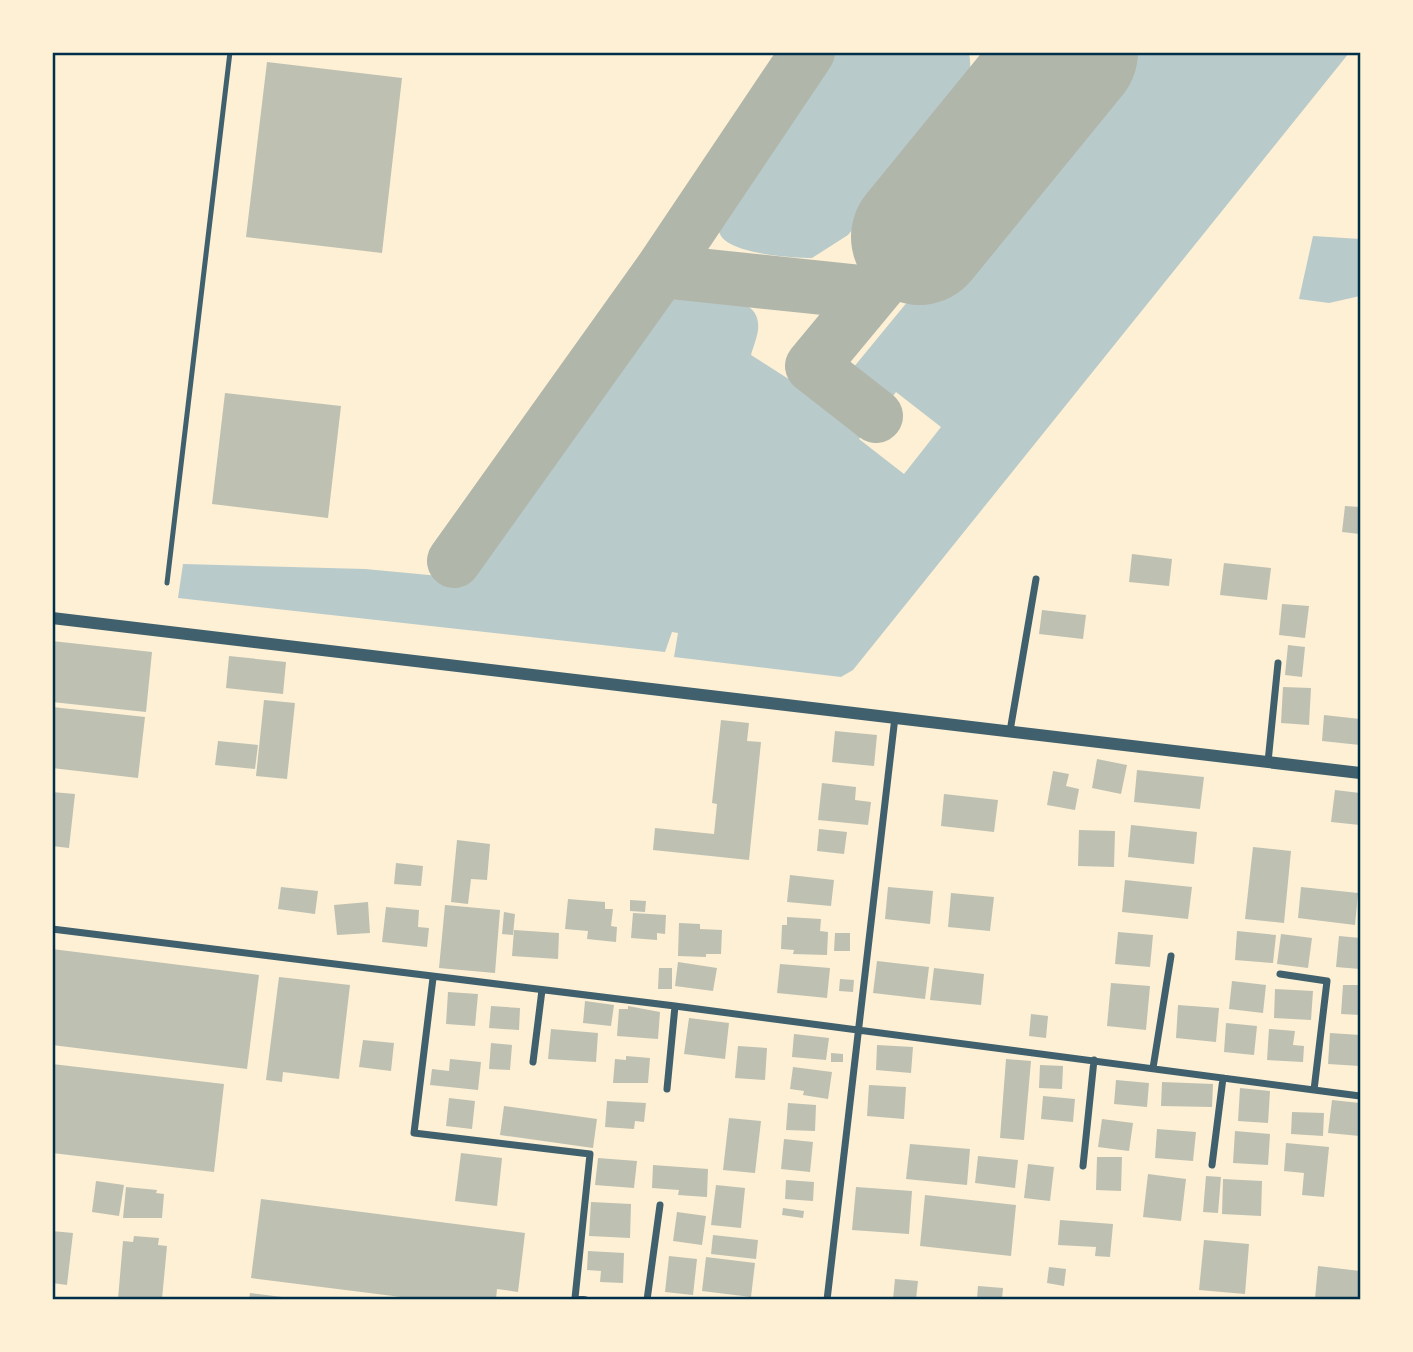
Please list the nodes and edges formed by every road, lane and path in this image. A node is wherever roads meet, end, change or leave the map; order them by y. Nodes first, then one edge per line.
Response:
1 (229, 52) edge
2 (1036, 579) dead end
3 (167, 583) dead end
4 (52, 618) edge
5 (1278, 663) dead end
6 (895, 716) junction
7 (1010, 731) junction
8 (1268, 762) junction
9 (1360, 773) edge
10 (52, 929) edge
11 (1171, 956) dead end
12 (1280, 974) dead end
13 (433, 978) junction
14 (542, 990) junction
15 (675, 1006) junction
16 (858, 1029) junction
17 (1094, 1060) junction
18 (533, 1062) dead end
19 (1153, 1068) junction
20 (1223, 1077) junction
21 (667, 1089) dead end
22 (1314, 1090) junction
23 (1360, 1096) edge
24 (1212, 1165) dead end
25 (1083, 1167) dead end
26 (660, 1205) dead end
27 (586, 1300) edge
28 (647, 1300) edge
29 (827, 1300) edge

1 - 3 lane
2 - 7 street
4 - 6 street
5 - 8 street
6 - 7 street
6 - 16 street
7 - 8 street
8 - 9 street
10 - 13 street
11 - 19 street
12 - 22 street
13 - 14 street
13 - 27 street
14 - 15 street
14 - 18 street
15 - 16 street
15 - 21 street
16 - 17 street
16 - 29 street
17 - 19 street
17 - 25 street
19 - 20 street
20 - 22 street
20 - 24 street
22 - 23 street
26 - 28 street

